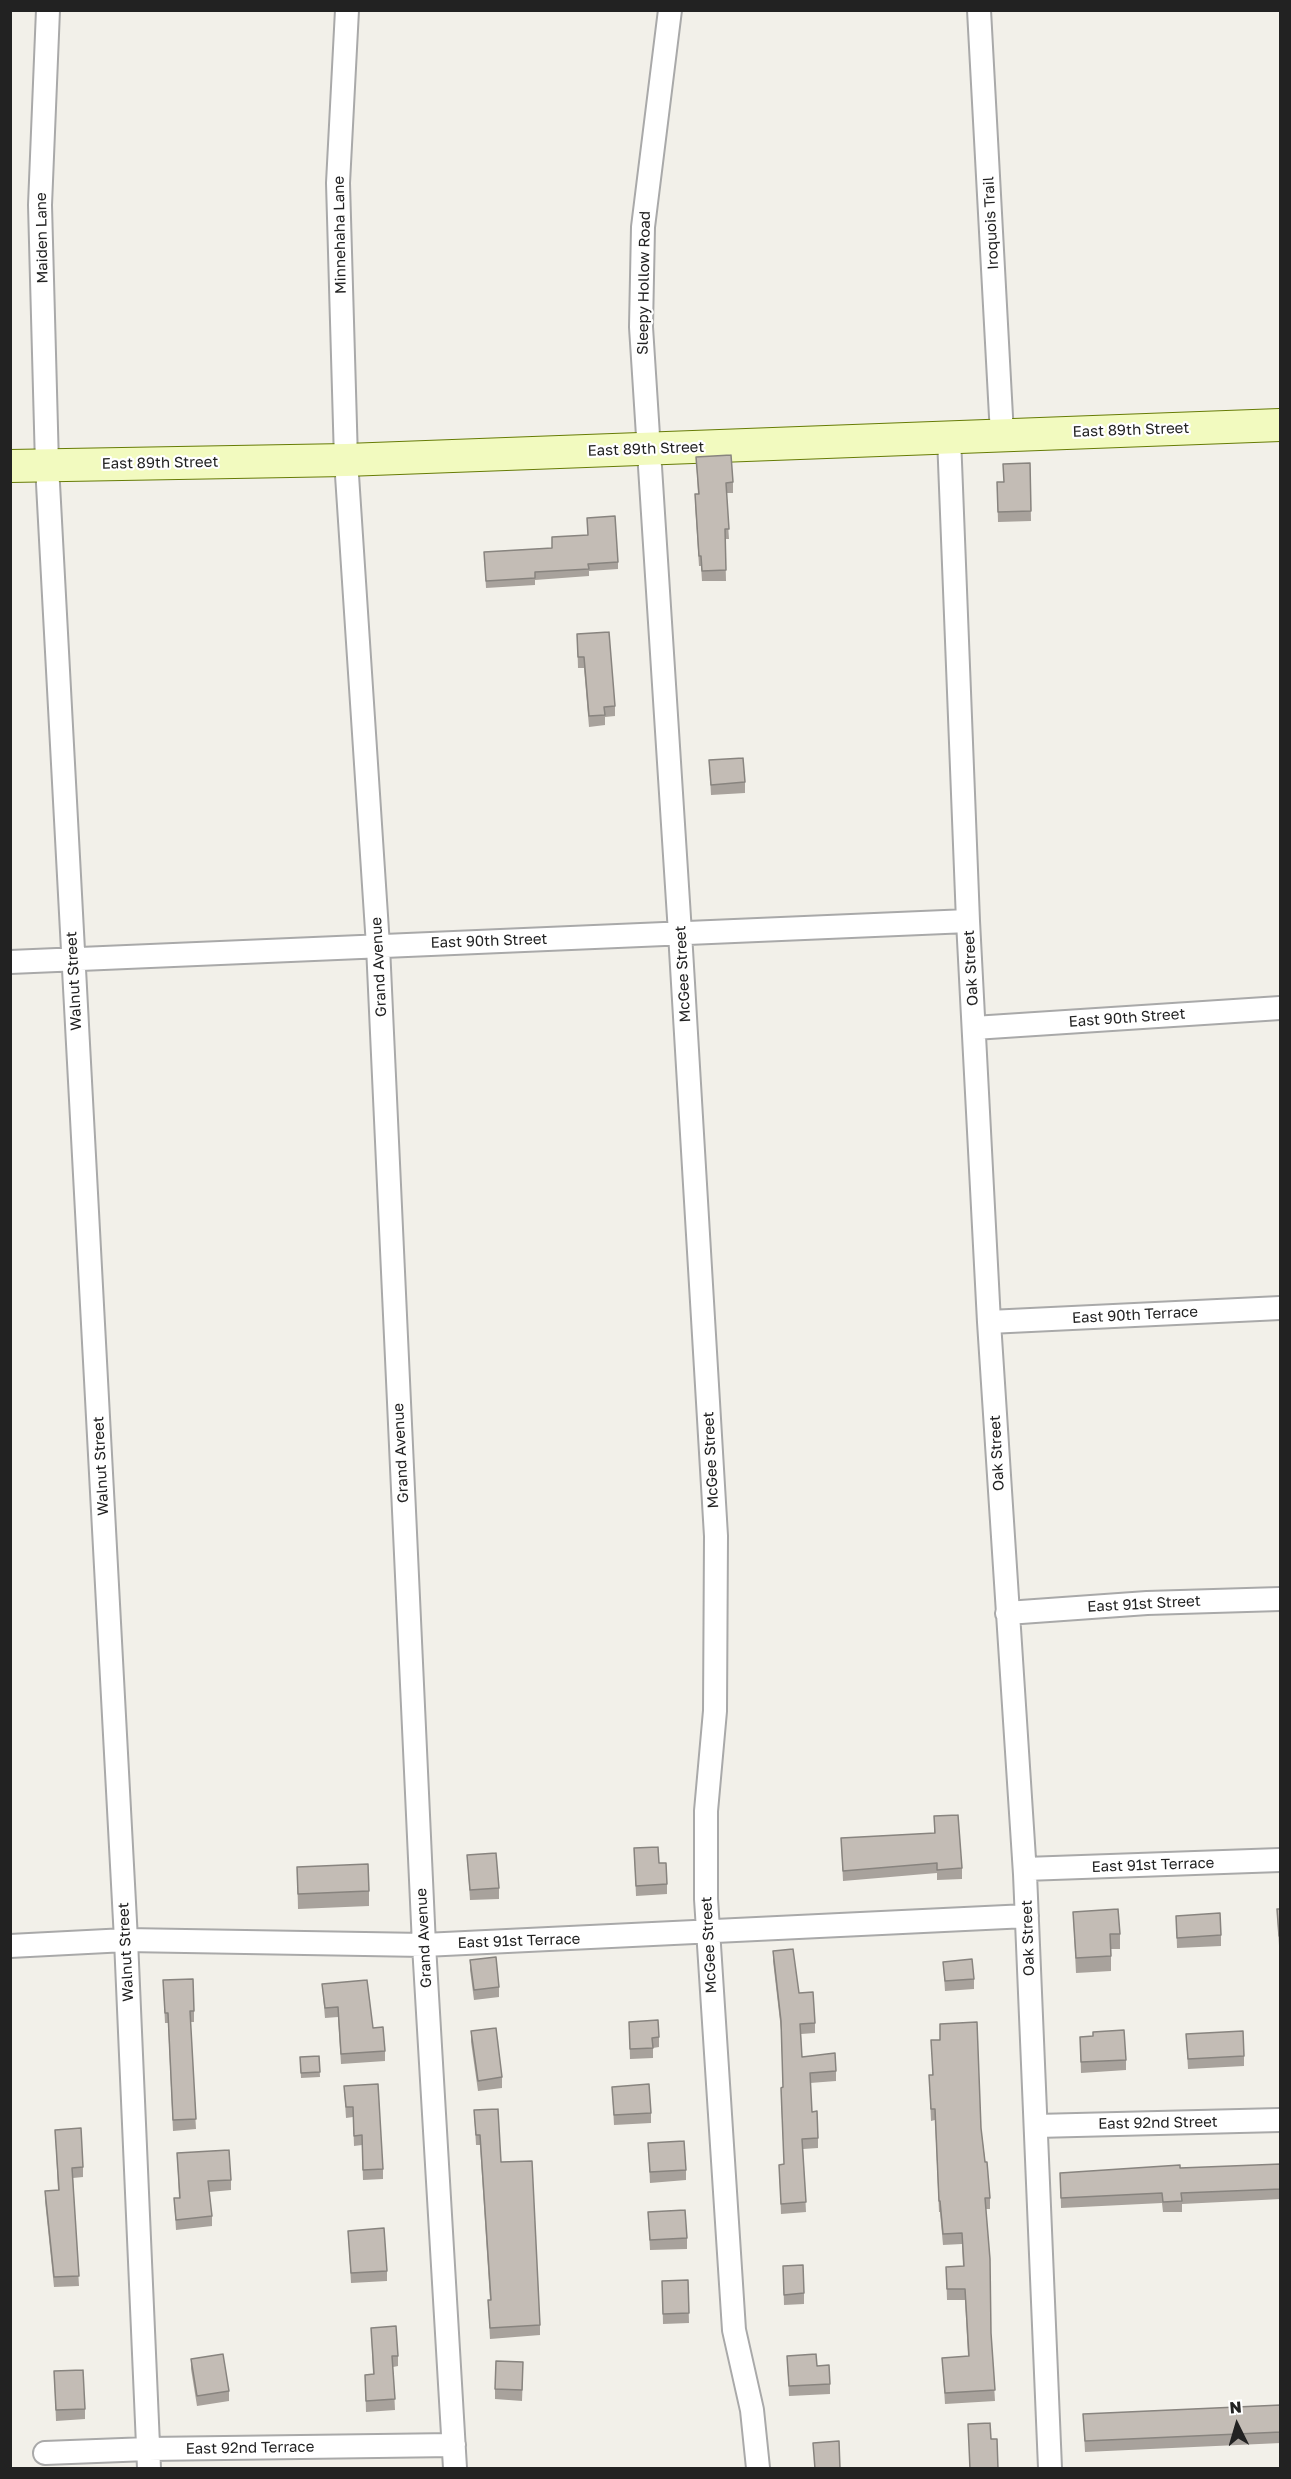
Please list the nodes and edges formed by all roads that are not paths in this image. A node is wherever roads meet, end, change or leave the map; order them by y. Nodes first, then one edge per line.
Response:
1 (48, 10) edge
2 (347, 10) edge
3 (670, 10) edge
4 (980, 10) edge
5 (1281, 425) edge
6 (1002, 435) junction
7 (949, 437) junction
8 (648, 449) junction
9 (346, 460) junction
10 (47, 465) junction
11 (10, 466) edge
12 (968, 921) junction
13 (680, 933) junction
14 (378, 946) junction
15 (73, 959) junction
16 (10, 962) edge
17 (1281, 1008) edge
18 (974, 1028) junction
19 (1281, 1308) edge
20 (989, 1322) junction
21 (1281, 1599) edge
22 (1007, 1613) junction
23 (1281, 1860) edge
24 (1025, 1869) junction
25 (1027, 1916) junction
26 (708, 1932) junction
27 (126, 1940) junction
28 (424, 1945) junction
29 (10, 1946) edge
30 (1281, 2120) edge
31 (1035, 2126) junction
32 (454, 2445) junction
33 (45, 2453) dead end
34 (148, 2459) edge
35 (455, 2469) edge
36 (758, 2469) edge
37 (1050, 2469) edge

1 - 10 street, Maiden Lane
2 - 9 street, Minnehaha Lane
3 - 8 street, Sleepy Hollow Road
4 - 6 street, Iroquois Trail
5 - 6 street, East 89th Street
6 - 7 street, East 89th Street
7 - 8 street, East 89th Street
7 - 12 street, Oak Street
8 - 9 street, East 89th Street
8 - 13 street, McGee Street
9 - 10 street, East 89th Street
9 - 14 street, Grand Avenue
10 - 11 street, East 89th Street
10 - 15 street, Walnut Street
12 - 13 street, East 90th Street
12 - 18 street, Oak Street
13 - 14 street, East 90th Street
13 - 26 street, McGee Street
14 - 15 street, East 90th Street
14 - 28 street, Grand Avenue
15 - 16 street, East 90th Street
15 - 27 street, Walnut Street
17 - 18 street, East 90th Street
18 - 20 street, Oak Street
19 - 20 street, East 90th Terrace
20 - 22 street, Oak Street
21 - 22 street, East 91st Street
22 - 24 street, Oak Street
23 - 24 street, East 91st Terrace
24 - 25 street, Oak Street
25 - 26 street, East 91st Terrace
25 - 31 street, Oak Street
26 - 28 street, East 91st Terrace
26 - 36 street, McGee Street
27 - 28 street, East 91st Terrace
27 - 29 street, East 91st Terrace
27 - 34 street, Walnut Street
28 - 32 street, Grand Avenue
30 - 31 street, East 92nd Street
31 - 37 street, Oak Street
32 - 34 street, East 92nd Terrace
32 - 35 street, Grand Avenue
33 - 34 street, East 92nd Terrace

